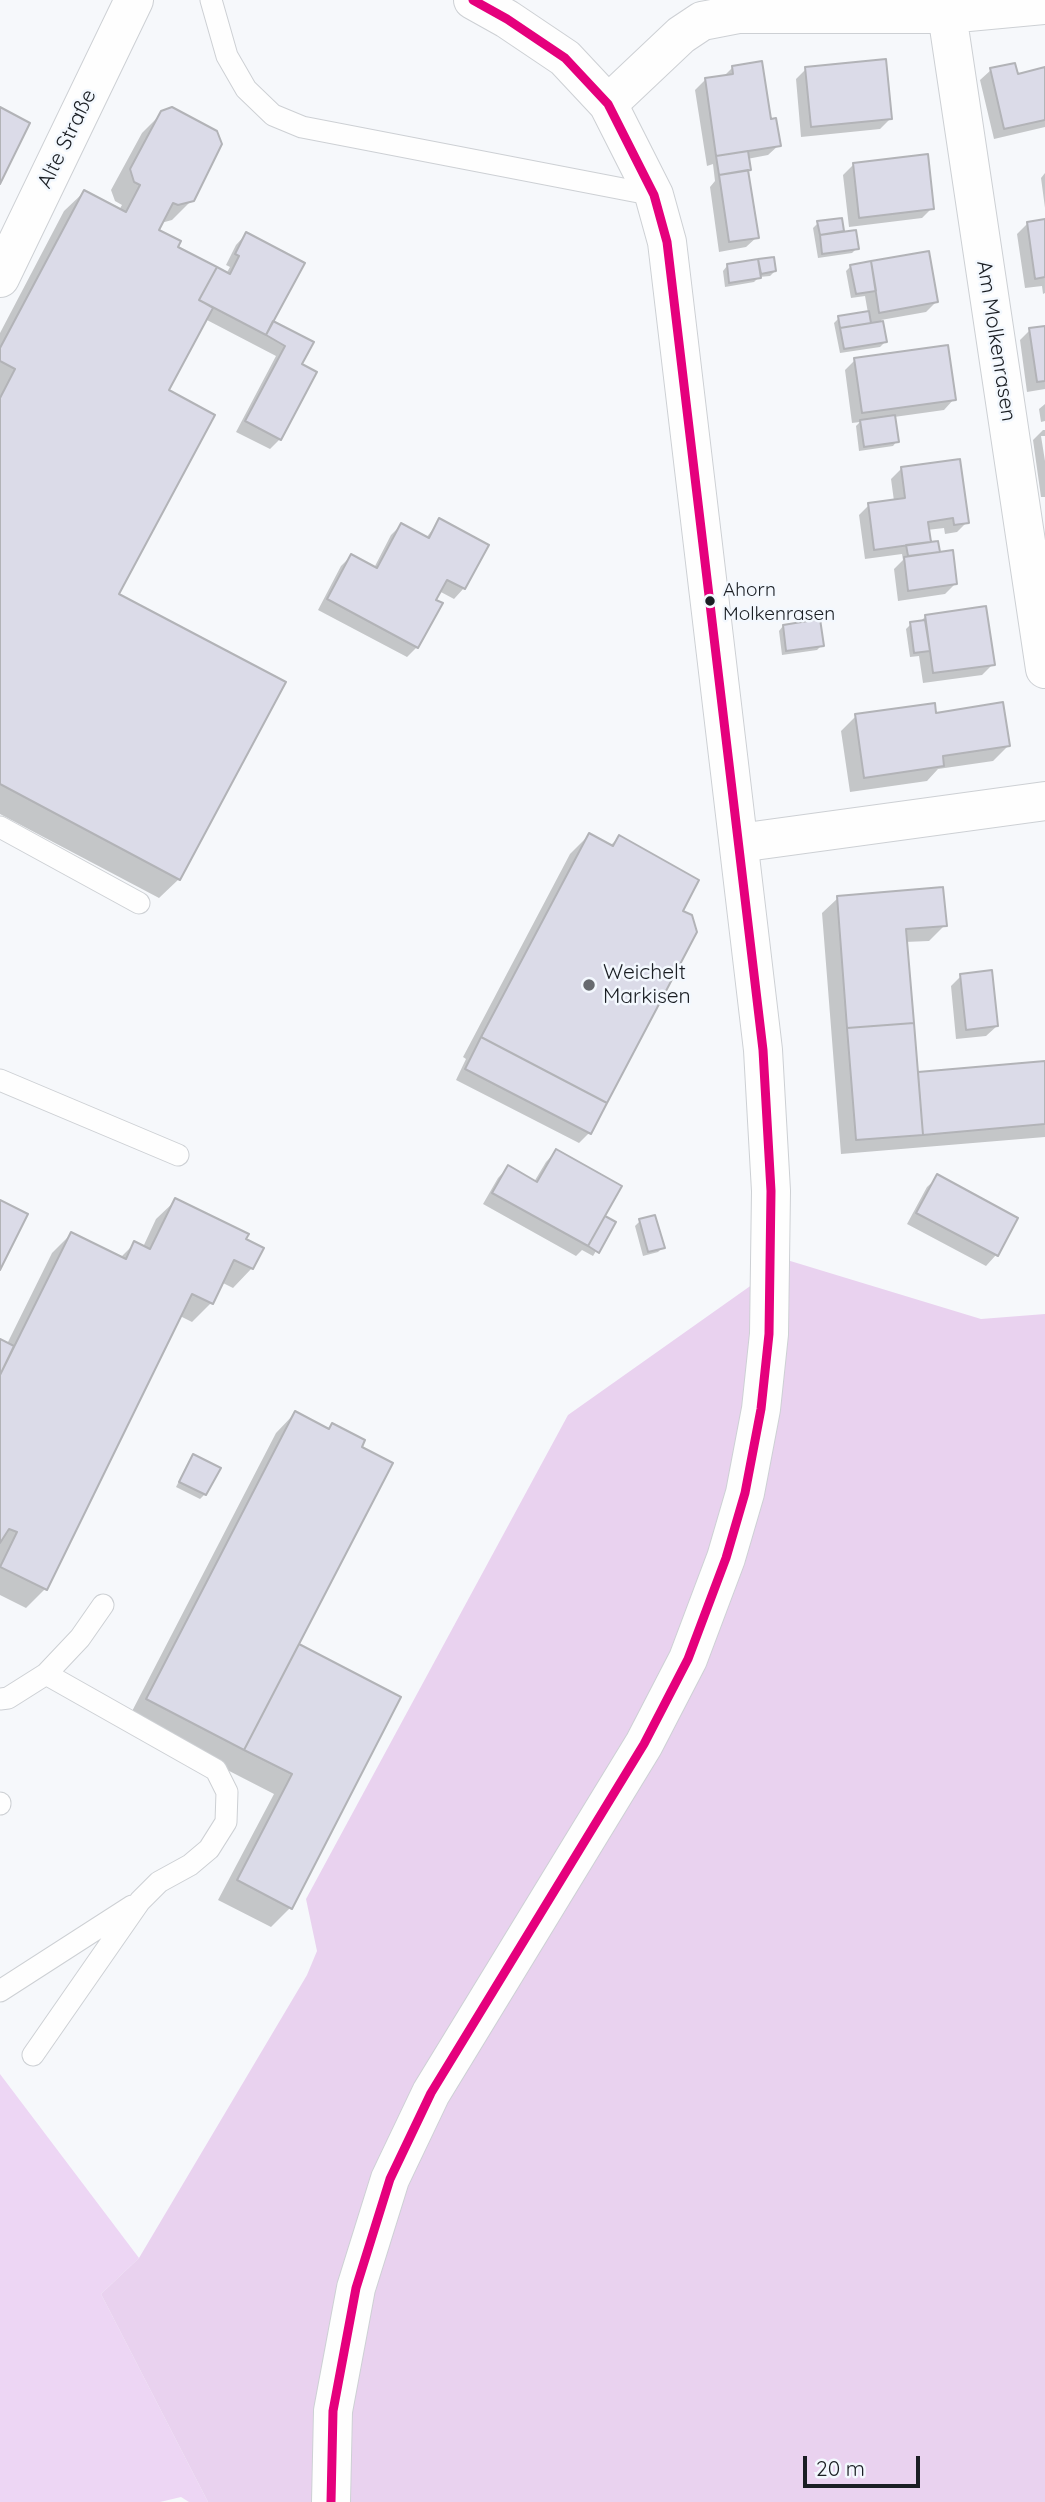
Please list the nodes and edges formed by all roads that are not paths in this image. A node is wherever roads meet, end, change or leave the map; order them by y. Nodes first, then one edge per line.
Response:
1 (134, 0) edge
2 (211, 0) edge
3 (473, 0) edge
4 (1027, 4) edge
5 (947, 14) junction
6 (608, 104) junction
7 (654, 195) junction
8 (0, 276) edge
9 (1045, 669) edge
10 (1045, 801) edge
11 (0, 827) edge
12 (739, 843) junction
13 (139, 903) dead end
14 (0, 1080) edge
15 (178, 1155) dead end
16 (103, 1605) dead end
17 (46, 1674) junction
18 (0, 1699) edge
19 (140, 1901) junction
20 (0, 1991) edge
21 (33, 2055) dead end
22 (331, 2502) edge

1 - 8 street, Alte Straße
2 - 7 lane
3 - 6 street
4 - 5 street
5 - 6 street
5 - 9 street, Am Molkenrasen
6 - 7 street
7 - 12 street
10 - 12 street
11 - 13 lane
12 - 22 street
14 - 15 lane
16 - 17 lane
17 - 18 lane
17 - 19 lane
19 - 20 lane
19 - 21 lane

